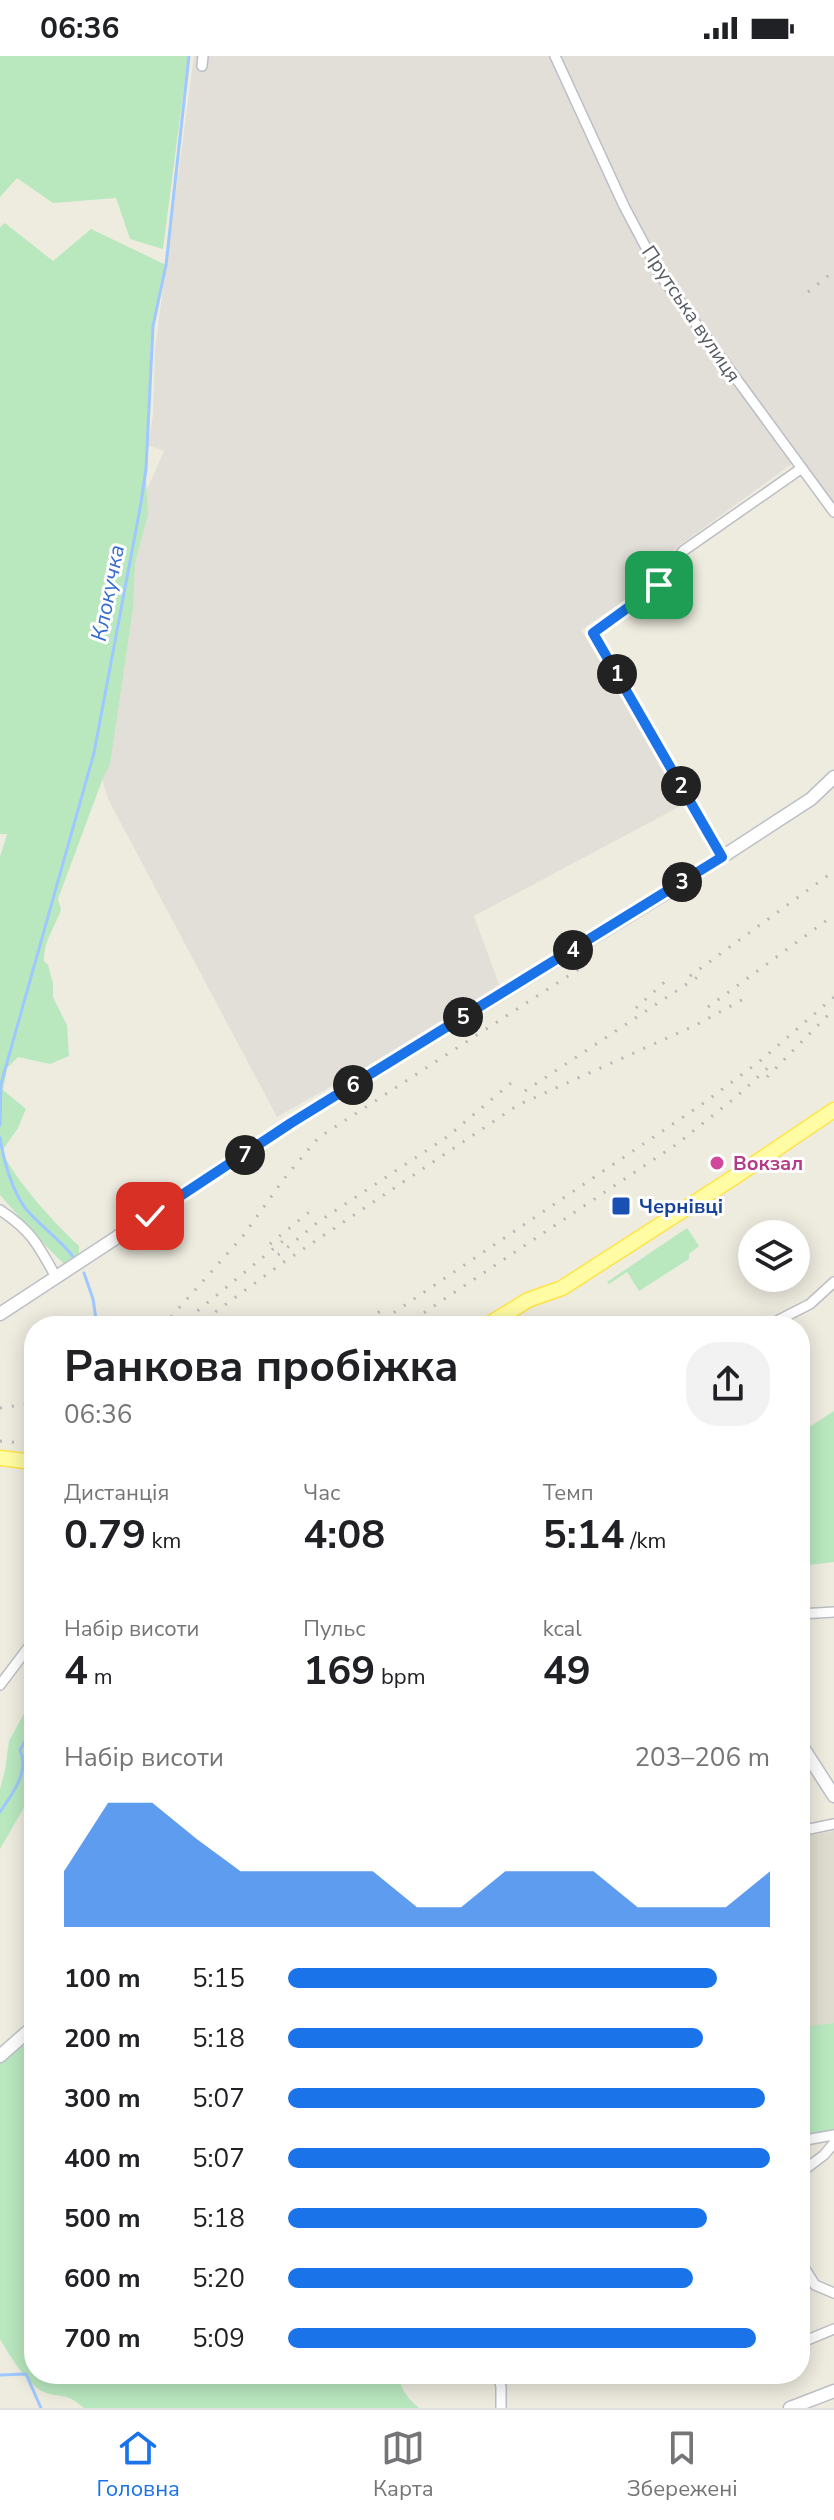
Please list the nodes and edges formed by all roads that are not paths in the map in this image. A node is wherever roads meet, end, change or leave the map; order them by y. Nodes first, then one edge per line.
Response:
1 (555, 56) edge
2 (802, 468) junction
3 (834, 512) edge
4 (834, 777) edge
5 (722, 857) junction
6 (834, 1110) edge
7 (0, 1210) edge
8 (56, 1277) junction
9 (834, 1282) edge
10 (0, 1314) edge
11 (502, 1316) edge
12 (787, 1316) edge
13 (0, 1458) edge
14 (24, 1461) edge
15 (834, 1612) edge
16 (810, 1613) edge
17 (24, 1653) edge
18 (0, 1685) edge
19 (810, 1759) edge
20 (834, 1796) edge
21 (834, 1824) edge
22 (810, 1829) edge
23 (24, 2035) edge
24 (0, 2056) edge
25 (834, 2135) edge
26 (810, 2139) edge
27 (834, 2143) edge
28 (810, 2166) edge
29 (810, 2277) edge
30 (834, 2293) edge
31 (834, 2329) edge
32 (810, 2339) edge
33 (500, 2384) edge
34 (834, 2391) edge
35 (501, 2408) edge
36 (790, 2408) edge

1 - 2 street, Прутська вулиця
2 - 3 street, Прутська вулиця
2 - 5 street
4 - 5 street
5 - 8 street
6 - 11 main road
7 - 8 street
8 - 10 street
9 - 12 street
13 - 14 main road
15 - 16 street
17 - 18 street
19 - 20 street
21 - 22 street
23 - 24 street
25 - 26 street
27 - 28 street
29 - 30 street
31 - 32 street
33 - 35 street
34 - 36 street

